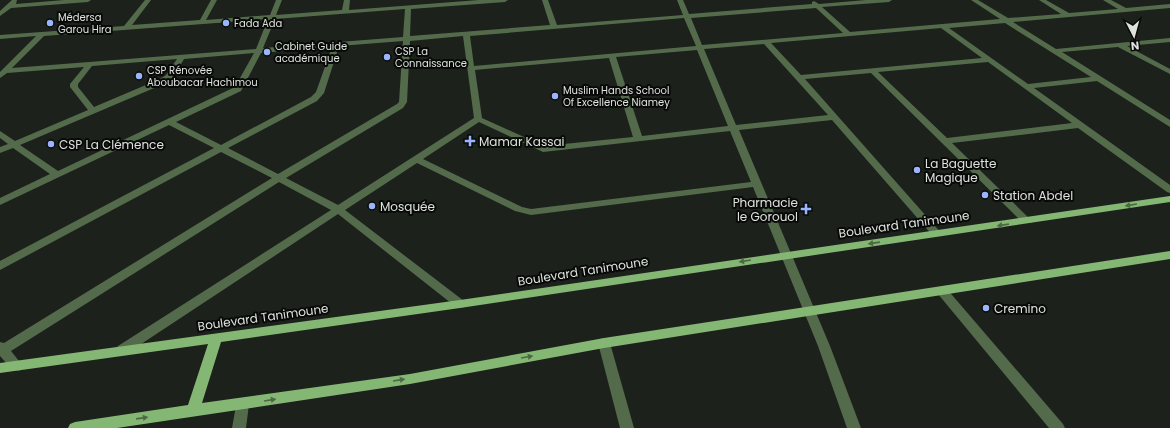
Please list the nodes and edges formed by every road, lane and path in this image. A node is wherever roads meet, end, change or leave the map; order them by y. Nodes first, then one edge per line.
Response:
1 (17, 0) edge
2 (88, 0) edge
3 (148, 0) edge
4 (214, 0) edge
5 (279, 0) edge
6 (347, 0) edge
7 (504, 0) edge
8 (545, 0) edge
9 (680, 0) edge
10 (811, 0) edge
11 (889, 0) edge
12 (974, 0) edge
13 (1042, 0) edge
14 (1106, 0) edge
15 (71, 1) edge
16 (10, 6) junction
17 (817, 6) junction
18 (1170, 6) edge
19 (408, 7) junction
20 (1125, 10) junction
21 (345, 12) junction
22 (0, 14) edge
23 (1069, 15) junction
24 (687, 16) junction
25 (271, 17) junction
26 (1005, 21) junction
27 (202, 22) junction
28 (942, 26) junction
29 (554, 27) junction
30 (126, 28) junction
31 (42, 34) junction
32 (466, 34) junction
33 (848, 34) junction
34 (0, 37) edge
35 (406, 39) junction
36 (1170, 40) edge
37 (766, 42) junction
38 (336, 44) junction
39 (1120, 44) junction
40 (700, 48) junction
41 (259, 50) junction
42 (1054, 51) junction
43 (612, 55) junction
44 (182, 57) junction
45 (988, 60) junction
46 (90, 64) junction
47 (472, 68) junction
48 (872, 70) junction
49 (1170, 72) edge
50 (2, 73) edge
51 (799, 77) junction
52 (1097, 79) junction
53 (1026, 86) junction
54 (93, 111) junction
55 (834, 117) junction
56 (478, 119) junction
57 (170, 122) junction
58 (1170, 124) edge
59 (1079, 125) junction
60 (734, 128) junction
61 (0, 134) edge
62 (638, 138) junction
63 (944, 141) junction
64 (14, 144) junction
65 (0, 150) edge
66 (221, 150) junction
67 (416, 159) junction
68 (57, 175) junction
69 (279, 178) junction
70 (757, 184) junction
71 (1170, 190) edge
72 (1170, 200) edge
73 (0, 202) edge
74 (338, 209) junction
75 (1027, 221) junction
76 (937, 234) junction
77 (786, 255) junction
78 (1168, 257) edge
79 (0, 266) edge
80 (942, 291) junction
81 (460, 304) junction
82 (810, 311) junction
83 (216, 338) junction
84 (604, 343) junction
85 (2, 348) edge
86 (122, 350) junction
87 (17, 366) junction
88 (0, 368) edge
89 (242, 404) junction
90 (193, 411) junction
91 (76, 428) edge
92 (239, 428) edge
93 (627, 428) edge
94 (854, 428) edge
95 (1058, 428) edge

1 - 16 street
2 - 15 street
3 - 30 street
4 - 27 street
5 - 25 street
6 - 21 street
7 - 19 street
8 - 29 street
9 - 24 street
10 - 17 street
11 - 17 street
12 - 26 street
13 - 23 street
14 - 20 street
15 - 16 street
16 - 22 street
17 - 24 street
17 - 33 street
18 - 20 street
19 - 21 street
19 - 35 street
20 - 23 street
21 - 25 street
23 - 26 street
24 - 29 street
24 - 40 street
25 - 27 street
25 - 41 street
26 - 28 street
26 - 42 street
27 - 30 street
28 - 33 street
28 - 45 street
29 - 32 street
30 - 31 street
31 - 34 street
31 - 50 street
32 - 35 street
32 - 47 street
33 - 37 street
35 - 38 street
35 - 69 street
36 - 39 street
37 - 40 street
37 - 51 street
38 - 41 street
38 - 66 street
39 - 42 street
39 - 49 street
40 - 43 street
40 - 60 street
41 - 44 street
41 - 57 street
42 - 52 street
43 - 47 street
43 - 62 street
44 - 46 street
44 - 54 street
45 - 48 street
45 - 53 street
46 - 50 street
46 - 54 street
47 - 56 street
48 - 51 street
48 - 63 street
51 - 55 street
52 - 53 street
52 - 58 street
53 - 59 street
54 - 64 street
55 - 60 street
55 - 76 street
56 - 62 street
56 - 67 street
57 - 66 street
57 - 68 street
59 - 63 street
59 - 71 street
60 - 62 street
60 - 70 street
61 - 64 street
63 - 75 street
64 - 65 street
64 - 68 street
66 - 69 street
66 - 79 street
67 - 70 street
67 - 74 street
68 - 73 street
69 - 74 street
69 - 85 street
70 - 77 street
72 -> 75 main road, Boulevard Tanimoune
74 - 81 street
74 - 86 street
75 -> 76 main road, Boulevard Tanimoune
76 -> 77 main road, Boulevard Tanimoune
77 -> 81 main road, Boulevard Tanimoune
77 - 82 street
78 - 80 main road
80 - 82 main road
80 - 95 street
81 - 83 main road, Boulevard Tanimoune
82 - 84 main road
82 - 94 street
83 - 86 main road, Boulevard Tanimoune
83 - 90 main road
89 -> 84 main road
84 - 93 street
85 - 87 street
86 - 87 main road, Boulevard Tanimoune
87 - 88 main road, Boulevard Tanimoune
89 - 90 main road
89 - 92 street
91 -> 90 main road

